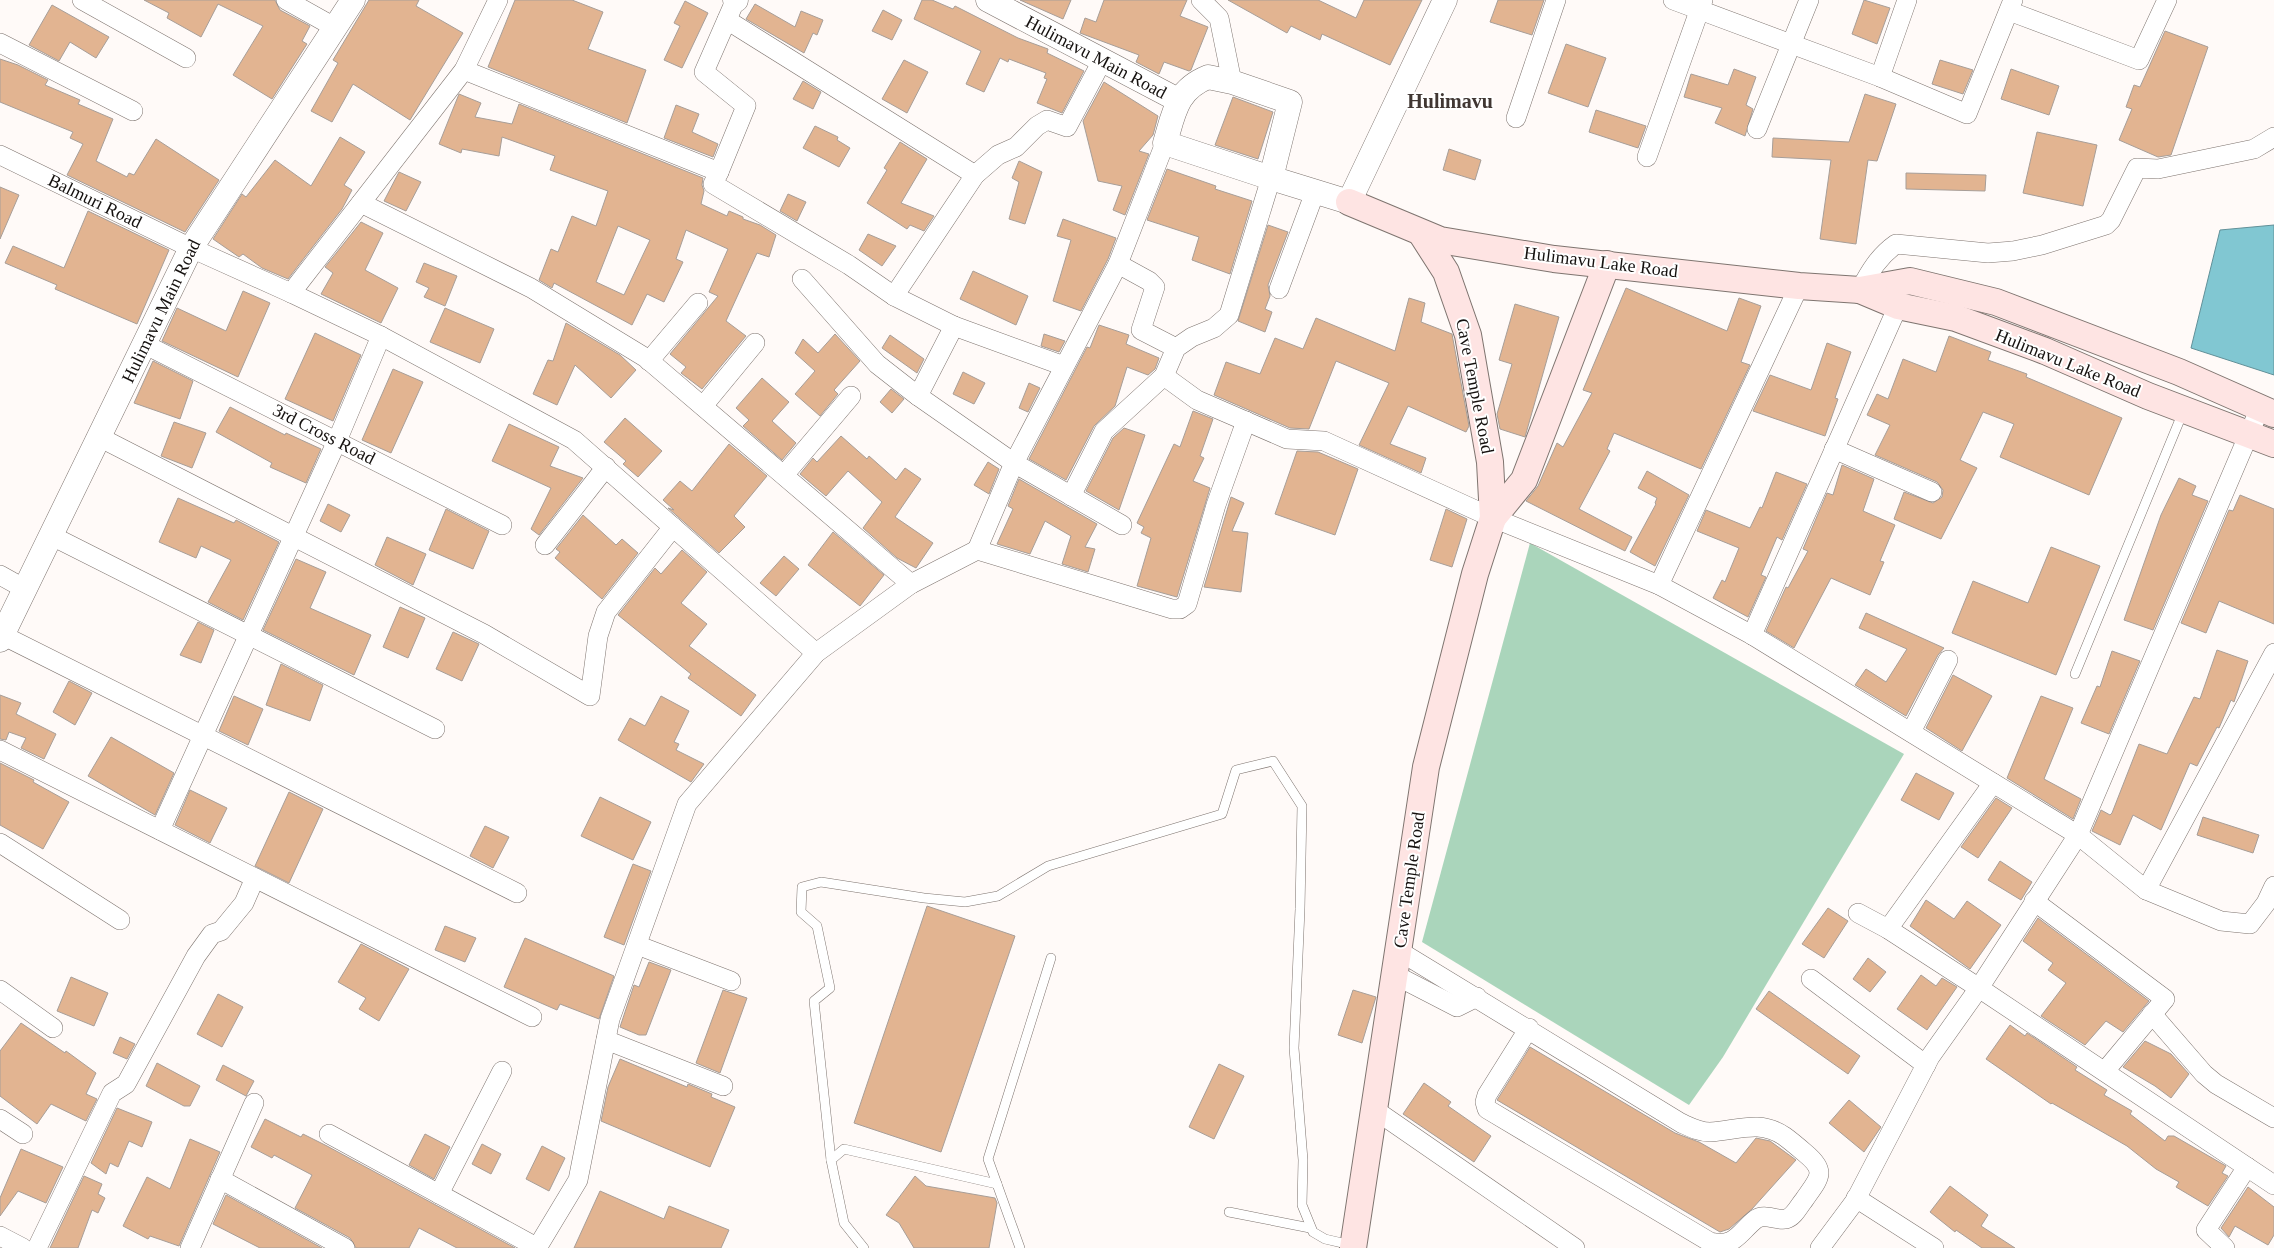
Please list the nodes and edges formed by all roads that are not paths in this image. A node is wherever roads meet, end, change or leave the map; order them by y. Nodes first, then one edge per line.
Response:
1 (82, 0) edge
2 (286, 0) edge
3 (353, 0) edge
4 (498, 0) edge
5 (988, 0) edge
6 (1201, 0) edge
7 (1445, 0) edge
8 (1556, 0) edge
9 (1673, 0) edge
10 (1809, 0) edge
11 (1907, 0) edge
12 (2167, 0) edge
13 (733, 5) edge
14 (1702, 5) edge
15 (2011, 6) edge
16 (336, 28) junction
17 (0, 43) edge
18 (1791, 44) junction
19 (186, 58) dead end
20 (1103, 59) junction
21 (464, 70) junction
22 (1880, 77) junction
23 (1232, 82) junction
24 (1178, 100) junction
25 (133, 111) dead end
26 (1516, 118) dead end
27 (1757, 129) dead end
28 (2274, 137) edge
29 (1165, 143) junction
30 (0, 155) edge
31 (1647, 157) dead end
32 (719, 172) junction
33 (975, 175) junction
34 (1270, 178) junction
35 (1315, 192) junction
36 (1349, 202) junction
37 (360, 204) junction
38 (1421, 233) junction
39 (190, 248) junction
40 (1118, 264) junction
41 (1607, 264) junction
42 (802, 280) dead end
43 (1799, 286) junction
44 (1279, 289) dead end
45 (1860, 290) junction
46 (291, 293) junction
47 (894, 296) junction
48 (698, 303) dead end
49 (1898, 306) junction
50 (954, 326) junction
51 (381, 336) junction
52 (755, 342) dead end
53 (144, 344) junction
54 (1176, 348) junction
55 (649, 361) junction
56 (1064, 366) junction
57 (1164, 376) junction
58 (851, 396) dead end
59 (918, 396) junction
60 (703, 406) junction
61 (2184, 410) junction
62 (2267, 411) edge
63 (1246, 421) junction
64 (2248, 433) junction
65 (99, 437) junction
66 (337, 441) junction
67 (2274, 444) edge
68 (1834, 449) junction
69 (1014, 464) junction
70 (606, 468) junction
71 (784, 475) junction
72 (1932, 492) dead end
73 (1071, 496) junction
74 (1493, 518) junction
75 (502, 525) dead end
76 (1122, 525) dead end
77 (673, 527) junction
78 (52, 536) junction
79 (293, 538) junction
80 (545, 544) dead end
81 (977, 550) junction
82 (0, 575) edge
83 (911, 584) junction
84 (1659, 585) junction
85 (26, 588) junction
86 (249, 634) junction
87 (1752, 635) junction
88 (1, 638) edge
89 (2274, 653) edge
90 (816, 654) junction
91 (1948, 660) dead end
92 (2075, 674) dead end
93 (435, 729) dead end
94 (1911, 732) junction
95 (203, 735) junction
96 (0, 750) edge
97 (1993, 783) junction
98 (160, 830) junction
99 (2078, 835) junction
100 (0, 843) edge
101 (255, 878) junction
102 (2146, 890) junction
103 (517, 893) dead end
104 (2271, 899) edge
105 (2034, 901) junction
106 (1858, 913) dead end
107 (120, 920) dead end
108 (1888, 929) junction
109 (637, 945) junction
110 (1051, 958) dead end
111 (1397, 963) junction
112 (1811, 978) dead end
113 (732, 981) dead end
114 (1979, 988) junction
115 (0, 990) edge
116 (2152, 1014) junction
117 (532, 1017) dead end
118 (53, 1028) dead end
119 (1529, 1028) junction
120 (606, 1040) junction
121 (1926, 1064) junction
122 (502, 1071) dead end
123 (2104, 1071) junction
124 (723, 1086) dead end
125 (254, 1103) dead end
126 (1375, 1110) junction
127 (2274, 1118) edge
128 (0, 1119) edge
129 (23, 1134) dead end
130 (329, 1134) dead end
131 (831, 1160) junction
132 (2247, 1167) junction
133 (220, 1179) junction
134 (997, 1184) junction
135 (2274, 1185) edge
136 (439, 1194) junction
137 (1856, 1198) junction
138 (1229, 1212) dead end
139 (1310, 1228) junction
140 (0, 1236) edge
141 (862, 1247) edge
142 (1356, 1247) edge
143 (23, 1248) edge
144 (37, 1248) edge
145 (190, 1248) edge
146 (345, 1248) edge
147 (538, 1248) edge
148 (1020, 1248) edge
149 (1575, 1248) edge
150 (1820, 1248) edge
151 (1934, 1248) edge
152 (2225, 1248) edge

1 - 19 street
2 - 16 street
3 - 16 street, Hulimavu Main Road
4 - 21 street
5 - 20 street, Hulimavu Main Road
6 - 23 street
7 - 36 street
8 - 26 street
9 - 14 street
10 - 18 street
11 - 22 street
12 - 15 street
13 - 32 street
13 - 33 street
14 - 18 street
14 - 31 street
15 - 22 street
16 - 39 street, Hulimavu Main Road
17 - 25 street
18 - 22 street
18 - 27 street
20 - 24 street, Hulimavu Main Road
20 - 33 street
21 - 32 street
21 - 37 street
23 - 24 street, Hulimavu Main Road
23 - 34 street, Hulimavu Main Road
24 - 29 street, Hulimavu Main Road
28 - 45 street
29 - 34 street
29 - 40 street
30 - 39 street, Balmuri Road
32 - 47 street
33 - 47 street
34 - 35 street
34 - 54 street
35 - 36 street
35 - 44 street
36 - 38 main road, Hulimavu Lake Road
37 - 46 street
37 - 55 street
38 - 41 main road, Hulimavu Lake Road
38 - 74 main road, Cave Temple Road
39 - 46 street, Balmuri Road
39 - 53 street, Hulimavu Main Road
40 - 54 street
40 - 56 street
41 - 43 main road, Hulimavu Lake Road
41 - 74 main road, Cave Temple Road
42 - 59 street
43 - 45 main road, Hulimavu Lake Road
43 - 84 street
45 - 49 main road, Hulimavu Lake Road
45 - 62 main road, Hulimavu Lake Road
46 - 51 street, Balmuri Road
47 - 50 street
48 - 55 street
49 - 61 main road, Hulimavu Lake Road
49 - 68 street
50 - 56 street
50 - 59 street
51 - 66 street
51 - 70 street, Balmuri Road
52 - 60 street
53 - 65 street, Hulimavu Main Road
53 - 66 street, 3rd Cross Road
54 - 57 street
55 - 60 street
56 - 69 street
57 - 63 street
57 - 73 street
58 - 71 street
59 - 69 street
60 - 71 street
61 - 64 main road, Hulimavu Lake Road
61 - 92 lane
62 - 64 street
63 - 74 street
63 - 81 street
64 - 67 main road, Hulimavu Lake Road
64 - 99 street
65 - 78 street, Hulimavu Main Road
65 - 79 street
66 - 75 street, 3rd Cross Road
66 - 79 street
68 - 72 street
68 - 87 street
69 - 73 street
69 - 81 street
70 - 77 street, Balmuri Road
70 - 80 street
71 - 83 street
73 - 76 street
74 - 84 street
74 - 111 main road, Cave Temple Road
77 - 79 street
77 - 90 street, Balmuri Road
78 - 85 street, Hulimavu Main Road
78 - 86 street
79 - 86 street
81 - 83 street
82 - 85 street
83 - 90 street
84 - 87 street
85 - 88 street, Hulimavu Main Road
86 - 93 street
86 - 95 street
87 - 94 street
88 - 95 street
89 - 102 street
90 - 109 street
91 - 94 street
94 - 97 street
95 - 98 street
95 - 103 street
96 - 98 street
97 - 99 street
97 - 108 street
98 - 101 street
99 - 102 street
99 - 105 street
100 - 107 street
101 - 117 street
101 - 144 street
102 - 104 street
105 - 114 street
105 - 116 street
106 - 108 street
108 - 114 street
109 - 113 street
109 - 120 street
110 - 134 lane
111 - 119 street
111 - 126 main road, Cave Temple Road
112 - 121 street
114 - 121 street
114 - 123 street
115 - 118 street
116 - 123 street
116 - 127 street
119 - 119 street
120 - 124 street
120 - 147 street
121 - 137 street
122 - 136 street
123 - 132 street
125 - 133 street
126 - 142 main road, Cave Temple Road
126 - 149 street
128 - 129 street
130 - 136 street
131 - 134 lane
131 - 139 lane
131 - 141 lane
132 - 135 street
132 - 152 street
133 - 145 street
133 - 146 street
134 - 148 lane
136 - 147 street
137 - 150 street
137 - 151 street
138 - 139 lane
139 - 142 lane
140 - 143 street

